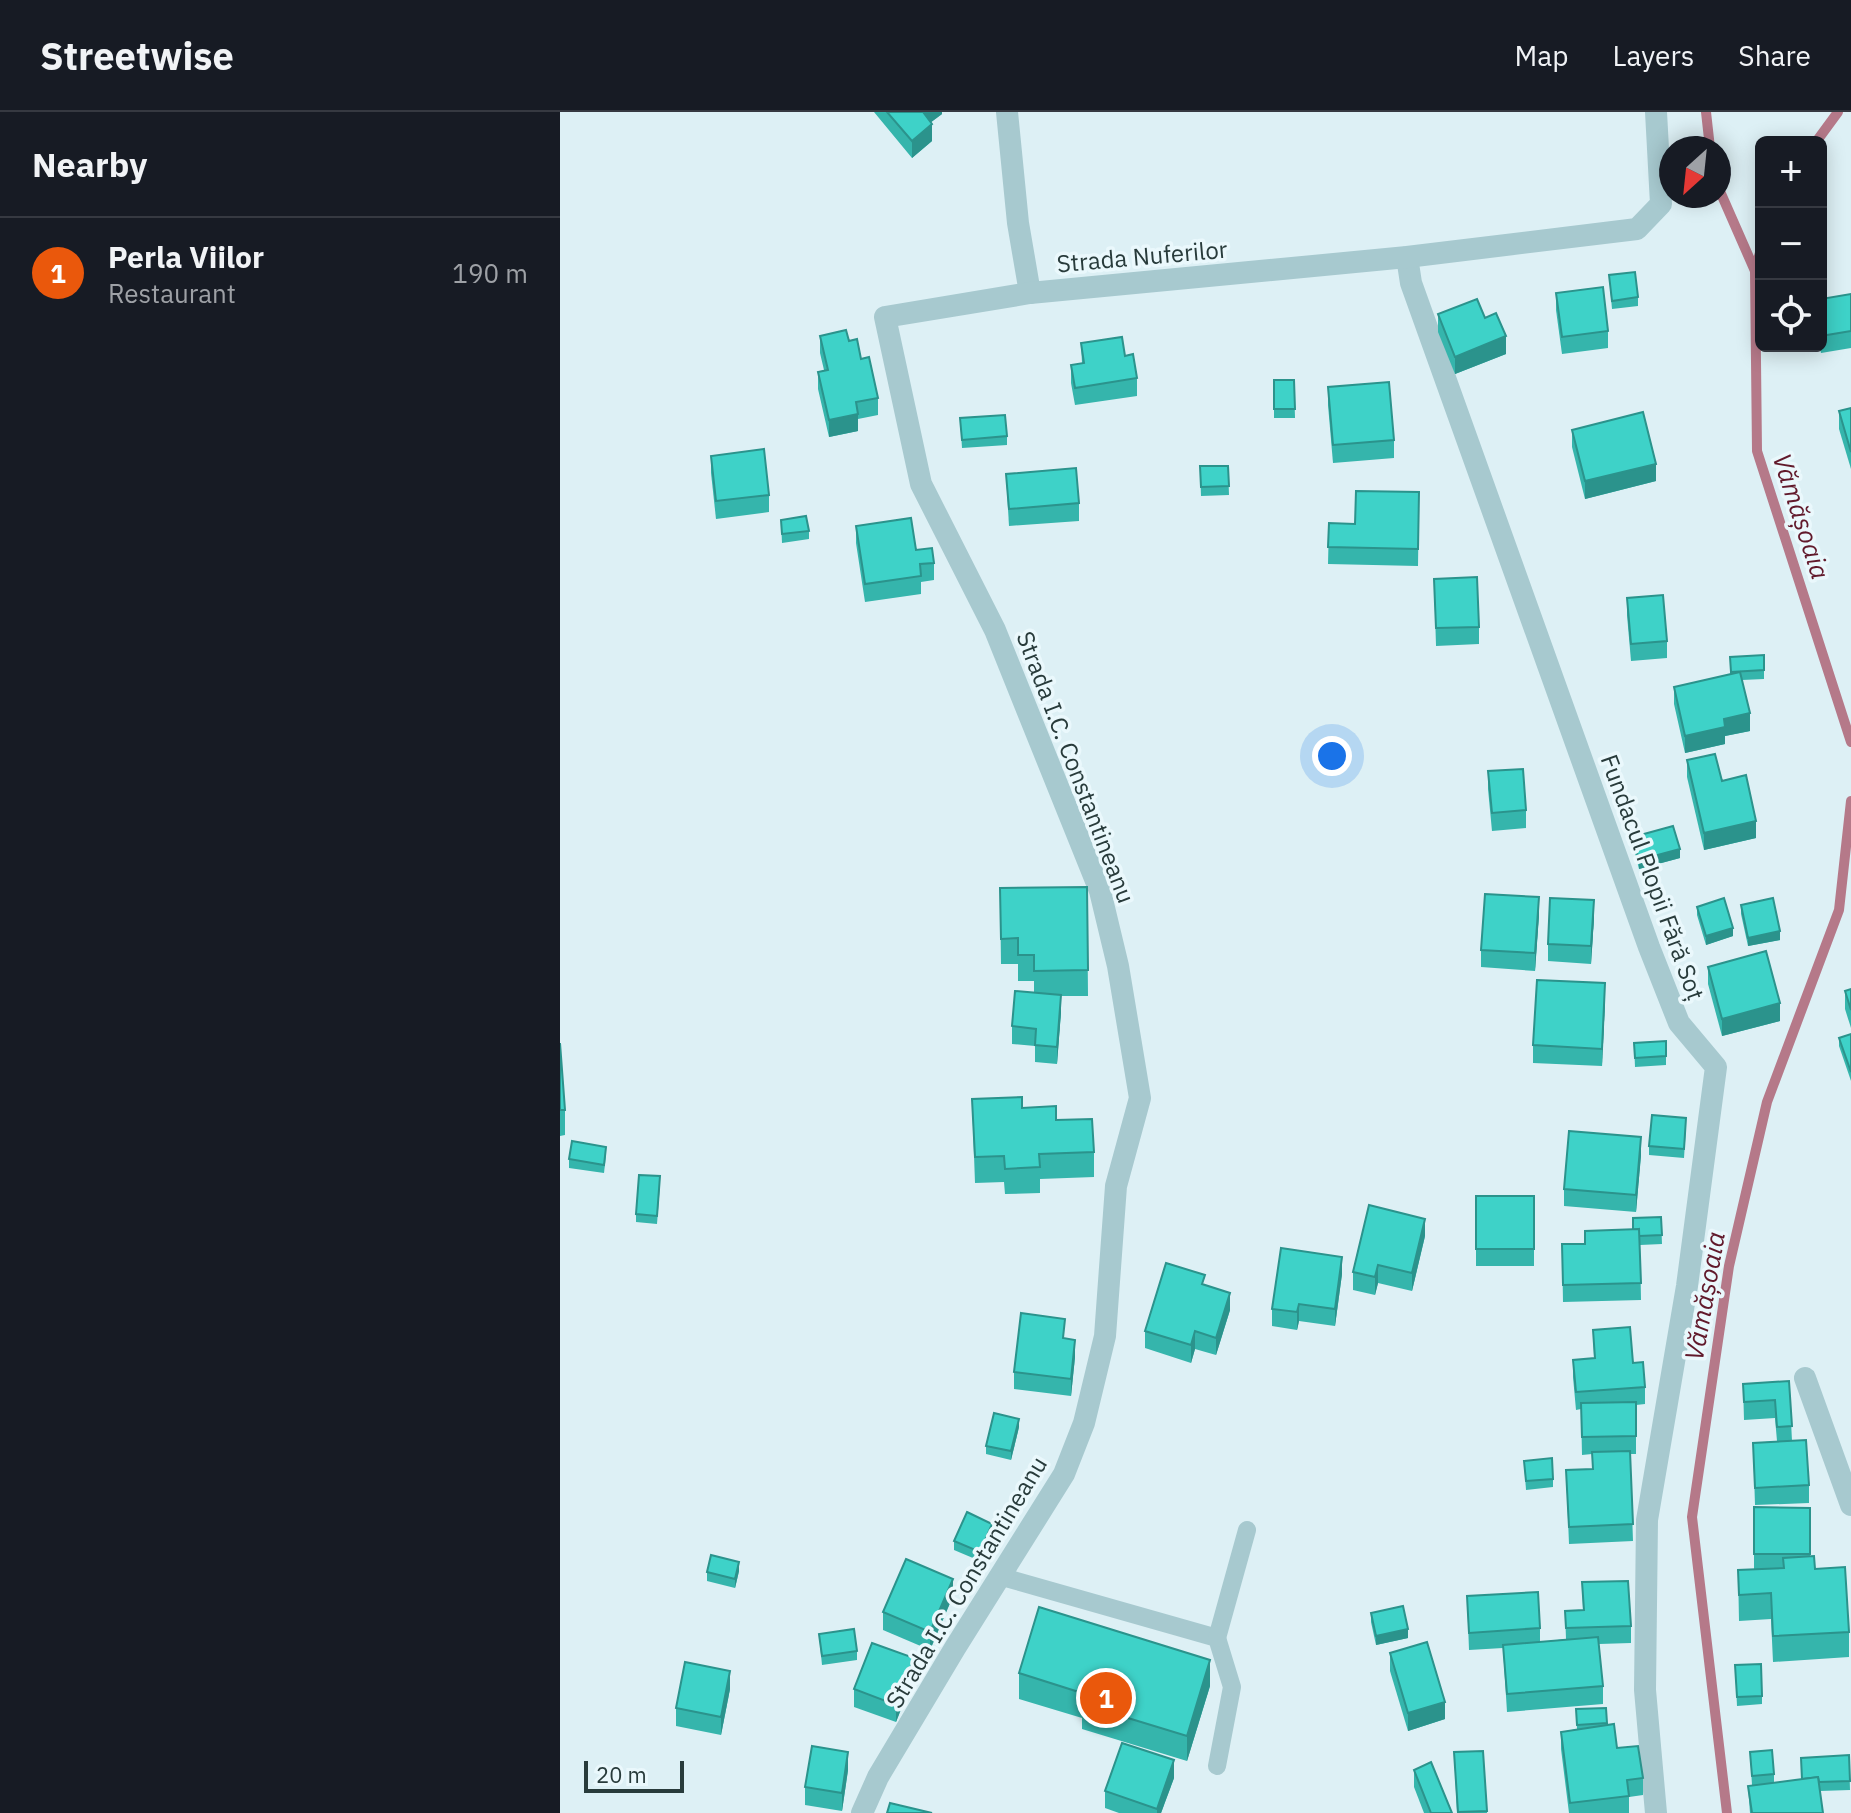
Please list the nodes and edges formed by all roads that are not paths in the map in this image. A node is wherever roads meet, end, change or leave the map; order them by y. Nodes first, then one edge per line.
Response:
1 (1007, 112) edge
2 (1656, 112) edge
3 (1407, 257) junction
4 (1030, 293) junction
5 (885, 317) joint
6 (1805, 1378) dead end
7 (1851, 1505) edge
8 (1247, 1530) dead end
9 (999, 1576) junction
10 (1217, 1638) junction
11 (1217, 1766) dead end
12 (862, 1813) edge
13 (1656, 1813) edge

1 - 4 street
2 - 3 street, Strada Nuferilor
3 - 4 street, Strada Nuferilor
3 - 13 street, Fundacul Plopii Fără Soț
4 - 5 street, Strada Nuferilor
5 - 9 street, Strada I.C. Constantineanu
6 - 7 street
8 - 10 lane
9 - 10 lane
9 - 12 street, Strada I.C. Constantineanu
10 - 11 lane

